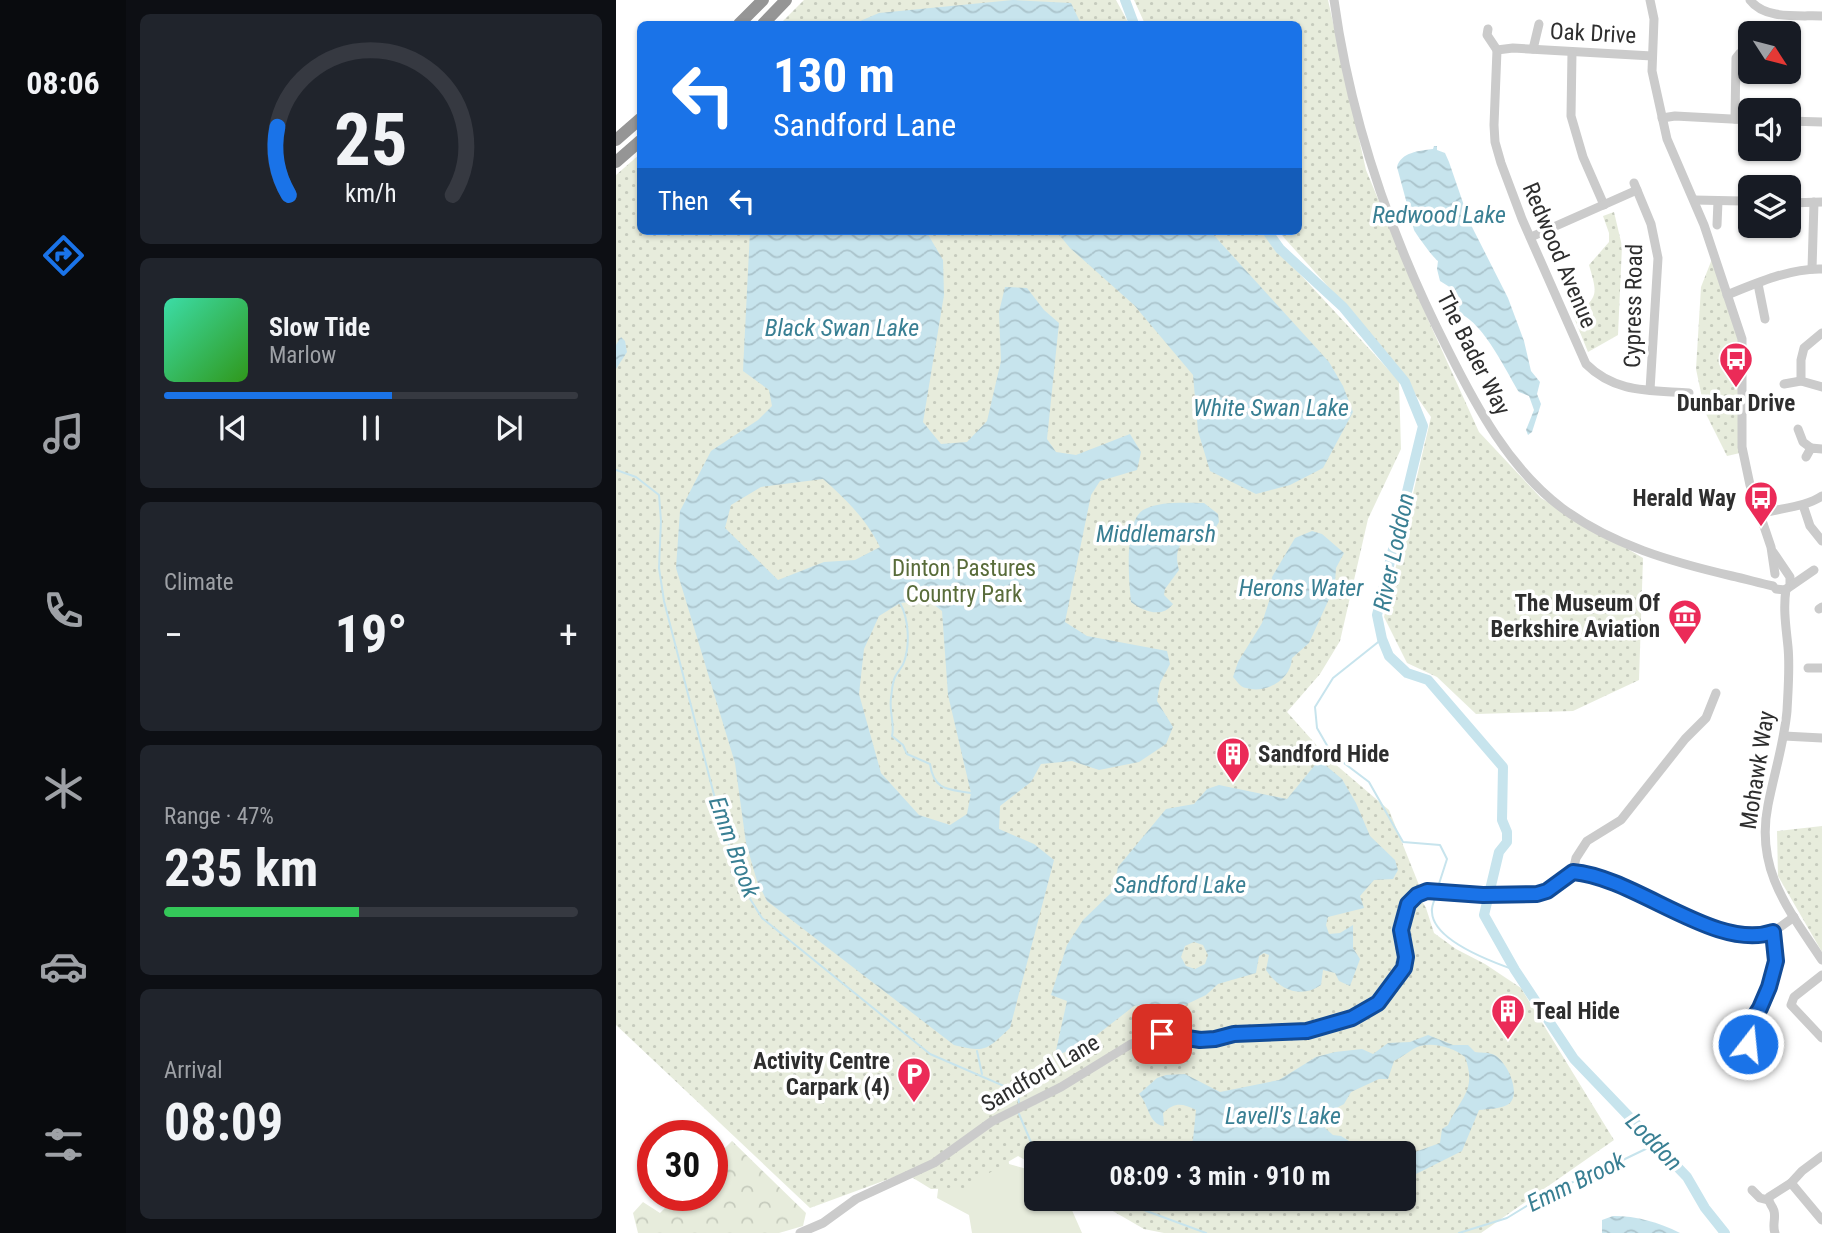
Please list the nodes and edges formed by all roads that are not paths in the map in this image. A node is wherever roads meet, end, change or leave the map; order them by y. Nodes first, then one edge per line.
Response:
1 (763, 0) edge
2 (786, 0) edge
3 (1334, 0) edge
4 (1650, 0) edge
5 (1750, 0) edge
6 (1822, 16) edge
7 (742, 21) edge
8 (766, 21) edge
9 (1539, 24) dead end
10 (1488, 29) dead end
11 (1532, 49) junction
12 (1497, 50) junction
13 (1572, 52) junction
14 (1652, 56) junction
15 (1738, 56) edge
16 (1662, 118) junction
17 (1735, 119) junction
18 (1738, 119) edge
19 (1801, 121) edge
20 (637, 122) edge
21 (1822, 122) edge
22 (616, 140) edge
23 (637, 144) edge
24 (616, 162) edge
25 (1694, 200) junction
26 (1718, 201) junction
27 (1738, 201) edge
28 (1818, 202) edge
29 (1604, 205) junction
30 (1717, 225) dead end
31 (1531, 237) junction
32 (1817, 269) edge
33 (1758, 284) junction
34 (1727, 295) junction
35 (1765, 319) dead end
36 (1822, 333) edge
37 (1801, 381) junction
38 (1784, 384) dead end
39 (1822, 387) edge
40 (1650, 390) junction
41 (1689, 393) dead end
42 (1798, 429) dead end
43 (1822, 449) edge
44 (1822, 496) edge
45 (1803, 505) junction
46 (1759, 514) junction
47 (1817, 540) edge
48 (1818, 568) edge
49 (1781, 581) junction
50 (1808, 668) dead end
51 (1822, 668) edge
52 (1716, 693) dead end
53 (1784, 736) junction
54 (1822, 738) edge
55 (1573, 872) junction
56 (1794, 917) junction
57 (1773, 932) junction
58 (1822, 960) edge
59 (1822, 975) edge
60 (1822, 1038) edge
61 (1748, 1044) dead end
62 (1822, 1156) edge
63 (1791, 1183) junction
64 (1752, 1190) dead end
65 (1768, 1200) junction
66 (1822, 1220) edge
67 (800, 1233) edge
68 (1775, 1233) edge

1 - 7 highway
2 - 8 highway
3 - 49 street, The Bader Way
4 - 14 street, Mohawk Way
5 - 6 street
9 - 11 street, Oak Drive
10 - 12 street
11 - 12 street, Oak Drive
11 - 13 street, Oak Drive
12 - 31 street, Redwood Avenue
13 - 14 street, Oak Drive
13 - 29 street
14 - 16 street, Mohawk Way
15 - 17 street
16 - 17 street
16 - 25 street, Mohawk Way
17 - 18 street
19 - 21 street
20 - 22 highway
23 - 24 highway
25 - 26 street
25 - 34 street, Mohawk Way
26 - 27 street
26 - 30 street
28 - 32 street
29 - 31 street
29 - 40 street, Cypress Road
31 - 40 street, Redwood Avenue
32 - 33 street
33 - 34 street
33 - 35 street
34 - 46 street, Mohawk Way
36 - 37 street
37 - 38 street
37 - 39 street
40 - 41 street, Redwood Avenue
42 - 43 street
44 - 45 street
45 - 46 street
45 - 47 street
46 - 49 street, Mohawk Way
48 - 49 street, The Bader Way
49 - 53 street, Mohawk Way
50 - 51 street
52 - 55 street
53 - 54 street
53 - 56 street, Mohawk Way
55 - 57 street
55 - 67 street, Sandford Lane
56 - 57 street
56 - 58 street, Mohawk Way
57 - 61 street
59 - 60 street
62 - 63 street
63 - 65 street
63 - 66 street
64 - 65 street
65 - 68 street

